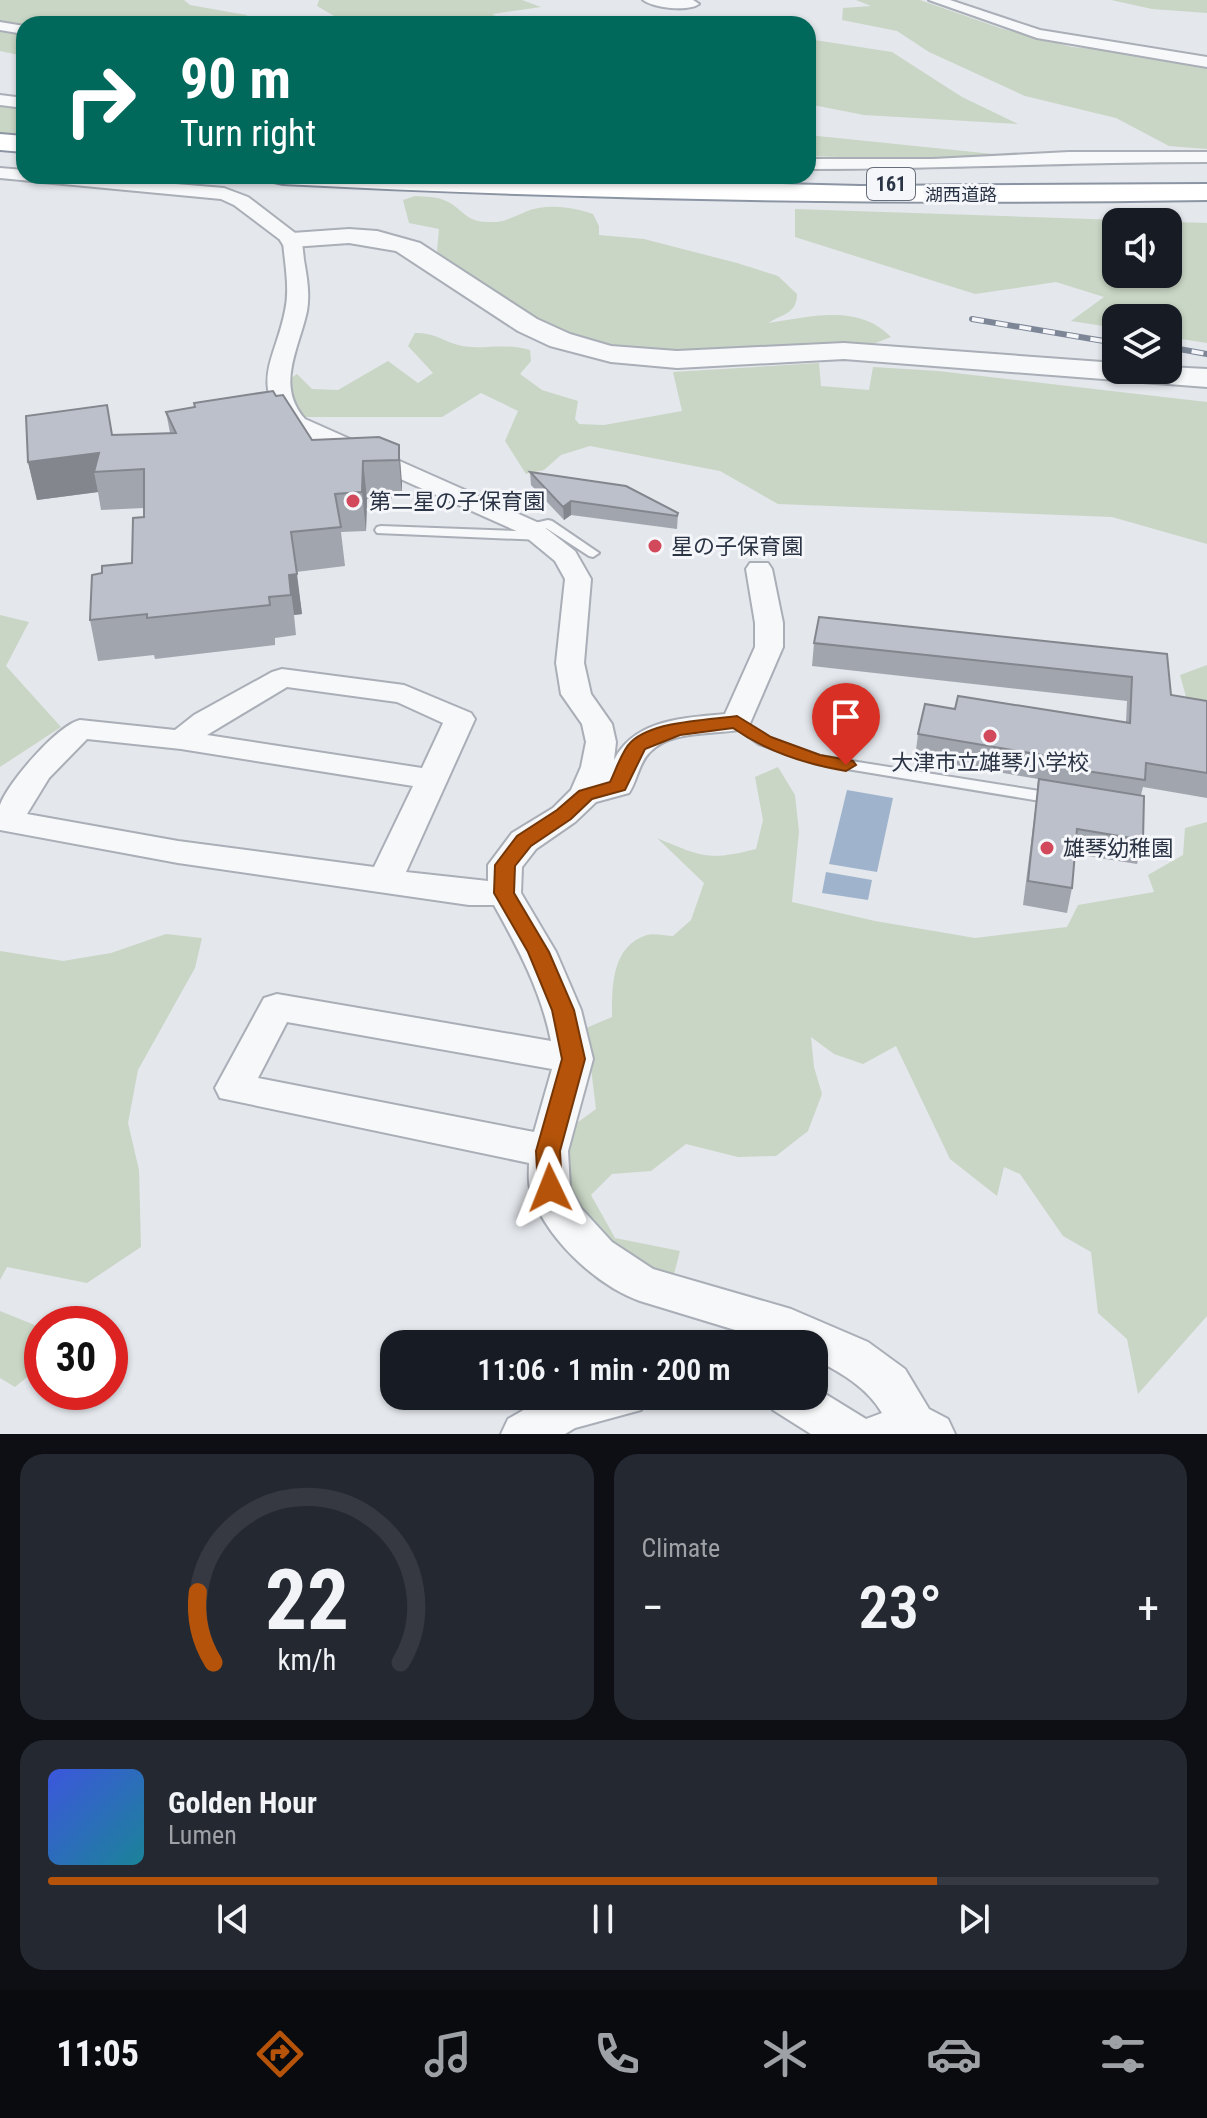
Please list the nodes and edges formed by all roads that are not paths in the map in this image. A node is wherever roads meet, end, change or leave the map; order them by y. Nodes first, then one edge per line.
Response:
1 (650, 0) edge
2 (936, 0) edge
3 (692, 4) dead end
4 (1207, 62) edge
5 (1207, 157) edge
6 (816, 164) edge
7 (1207, 167) edge
8 (816, 174) edge
9 (1207, 181) edge
10 (816, 183) edge
11 (102, 184) edge
12 (469, 184) edge
13 (224, 185) edge
14 (632, 191) junction
15 (1207, 192) edge
16 (1207, 206) edge
17 (292, 240) junction
18 (1207, 378) edge
19 (381, 530) dead end
20 (536, 532) junction
21 (593, 553) dead end
22 (759, 569) dead end
23 (737, 722) junction
24 (181, 740) junction
25 (432, 779) junction
26 (585, 795) junction
27 (1067, 800) edge
28 (385, 880) junction
29 (504, 893) junction
30 (574, 1059) junction
31 (548, 1151) junction
32 (565, 1410) edge
33 (812, 1410) edge
34 (909, 1431) edge
35 (524, 1434) edge
36 (851, 1434) edge

1 - 3 street
2 - 4 street
5 - 6 street
7 - 8 highway
9 - 10 highway, 湖西道路 / 161
11 - 13 street
12 - 14 highway, 湖西道路 / 161
13 - 17 street
14 - 15 highway, 湖西道路 / 161
14 - 16 highway
17 - 18 street
17 - 20 street
19 - 20 lane
20 - 21 lane
20 - 26 street
22 - 23 street
23 - 26 street
23 - 27 lane
24 - 25 street
24 - 25 street
24 - 28 street
25 - 28 street
26 - 29 street
28 - 29 street
29 - 30 street
30 - 31 street
30 - 31 street
31 - 34 street
32 - 35 street
33 - 36 street

